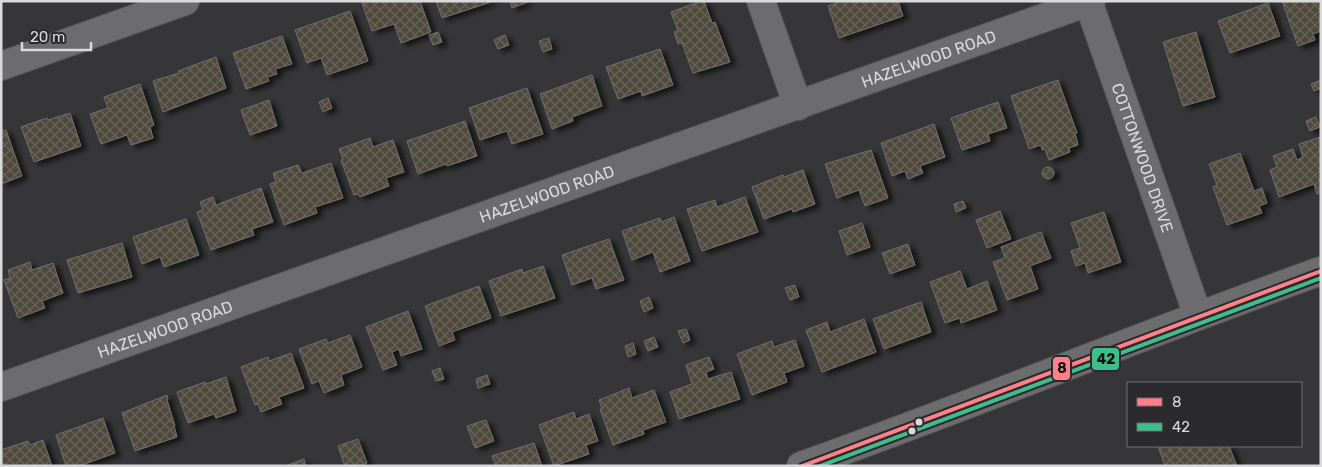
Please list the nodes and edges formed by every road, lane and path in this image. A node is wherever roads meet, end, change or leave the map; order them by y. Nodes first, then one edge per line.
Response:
1 (186, 1) edge
2 (761, 1) edge
3 (1089, 2) edge
4 (1, 66) edge
5 (798, 106) junction
6 (1321, 271) edge
7 (1198, 316) junction
8 (1, 387) edge
9 (801, 466) edge

1 - 4 street
2 - 5 street
3 - 5 street, HAZELWOOD ROAD
3 - 7 street, COTTONWOOD DRIVE
5 - 8 street, HAZELWOOD ROAD
6 - 7 main road
7 - 9 main road

